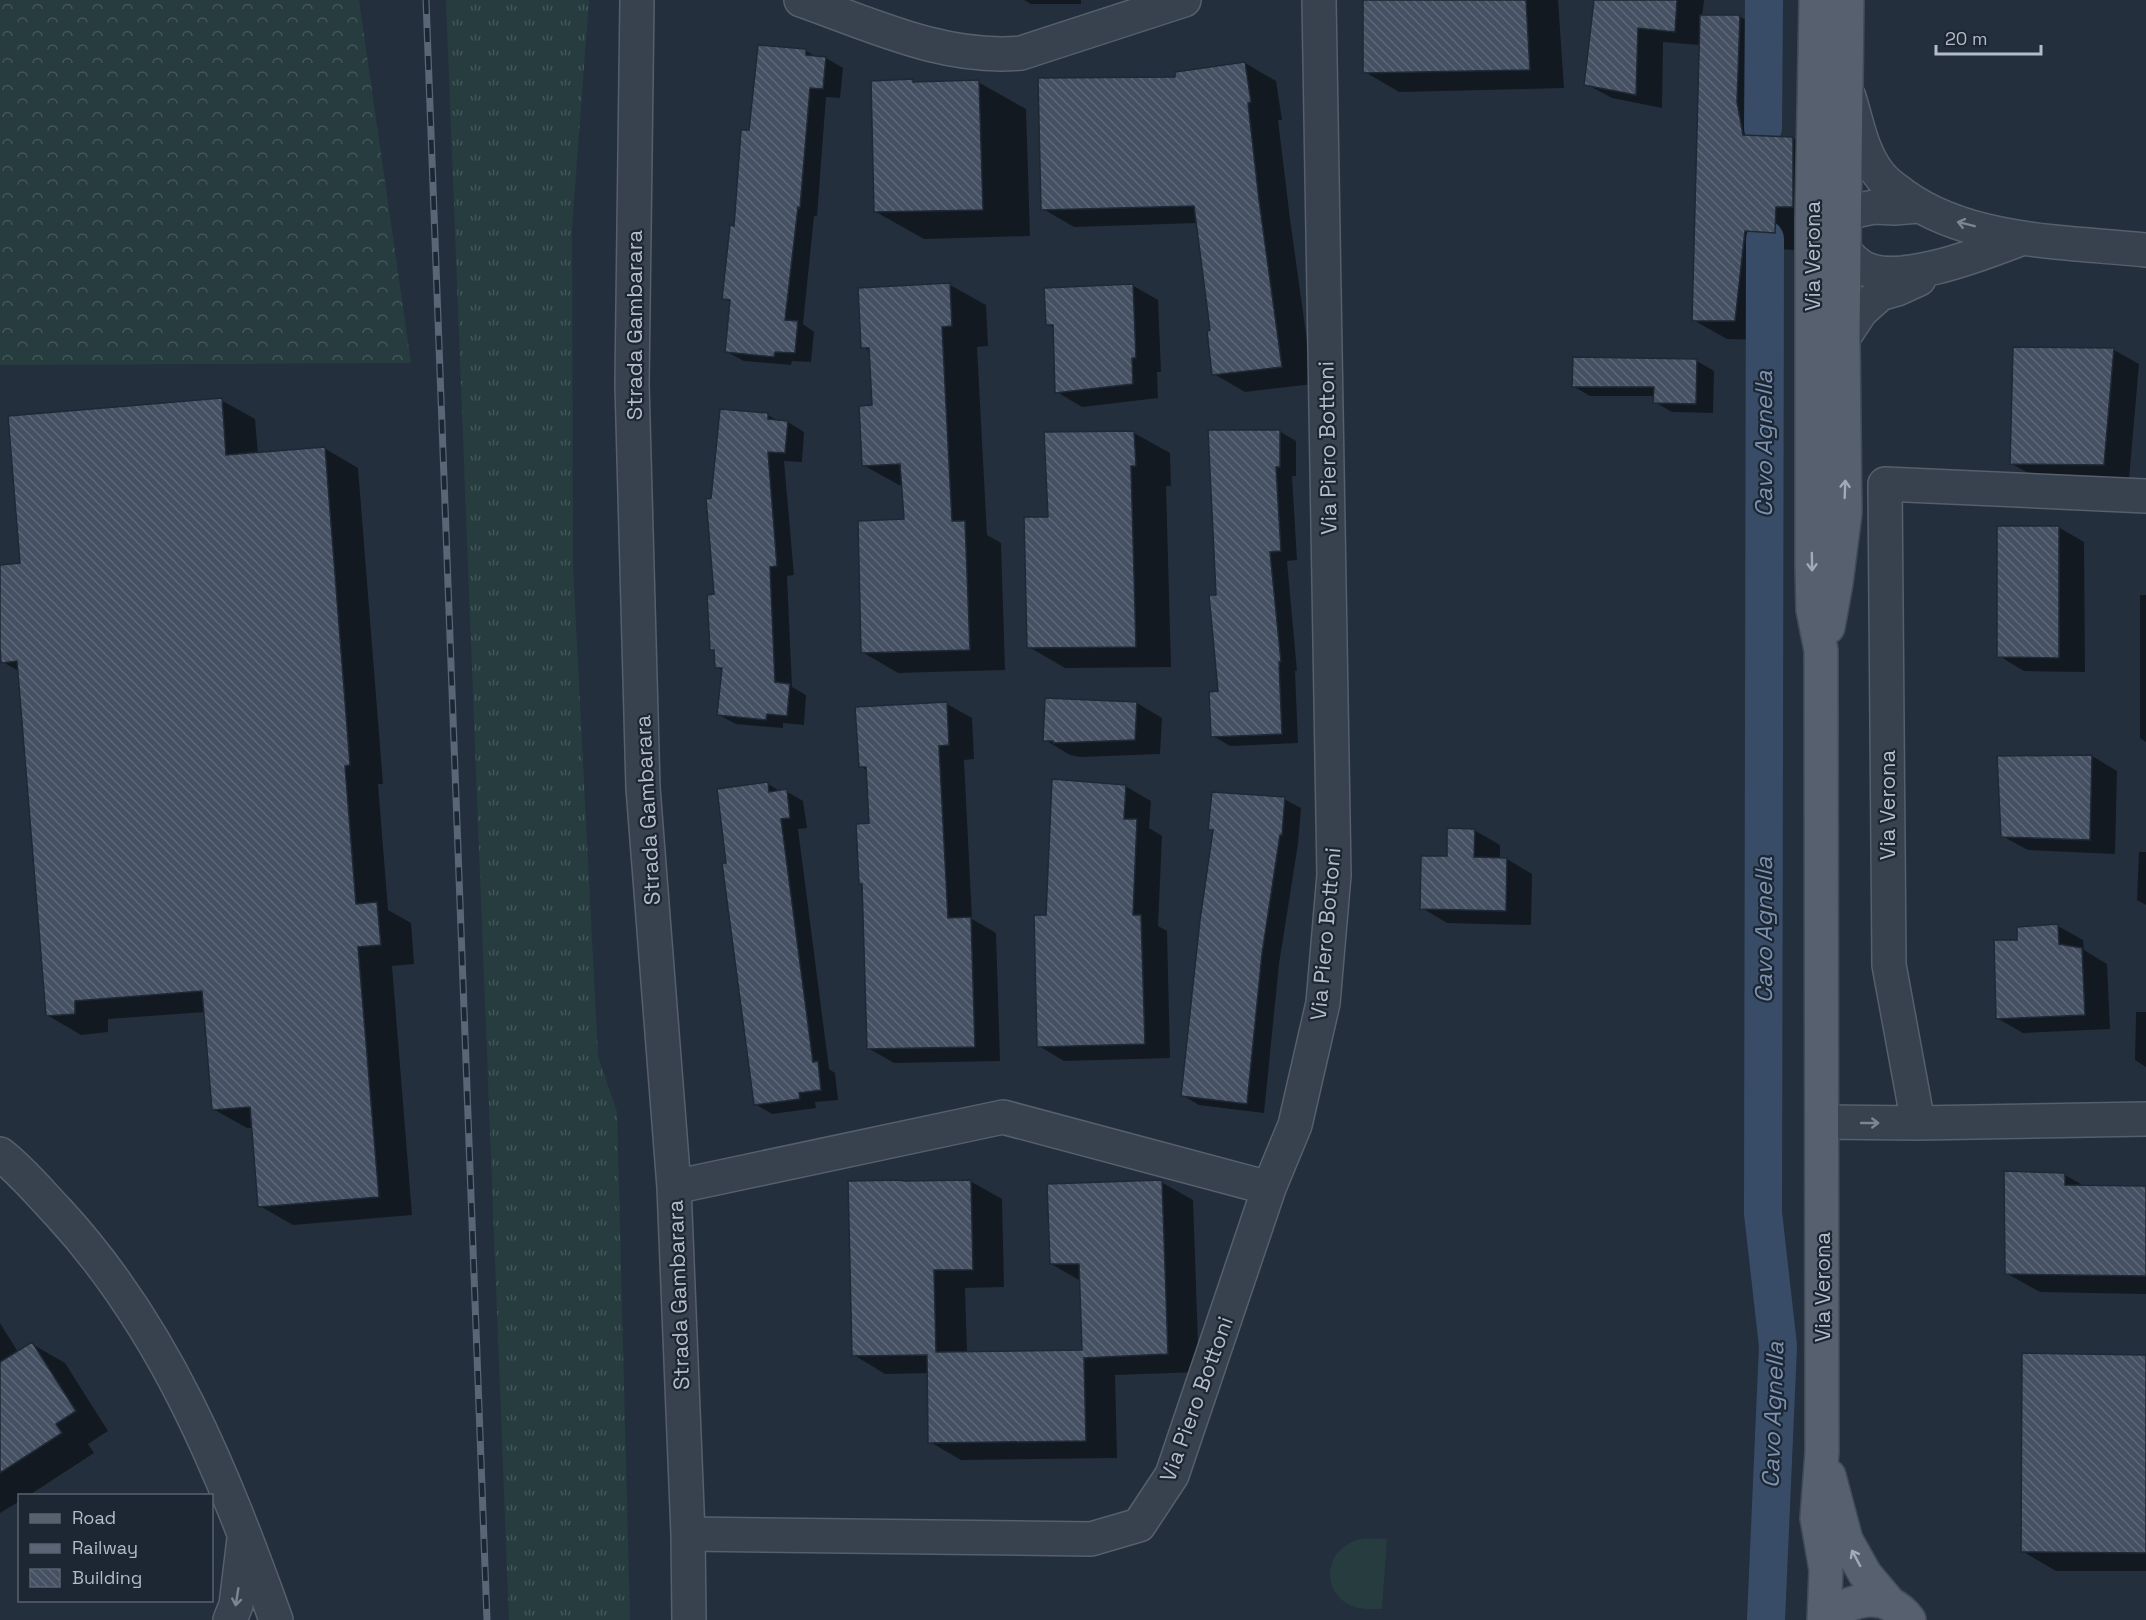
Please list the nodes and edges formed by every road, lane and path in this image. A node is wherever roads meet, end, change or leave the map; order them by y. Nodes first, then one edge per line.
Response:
1 (637, 0) edge
2 (801, 0) edge
3 (1184, 0) edge
4 (1319, 0) edge
5 (1817, 0) edge
6 (1847, 0) edge
7 (1845, 81) junction
8 (1918, 206) junction
9 (1840, 230) junction
10 (2023, 238) junction
11 (2146, 250) edge
12 (1956, 263) junction
13 (1843, 338) junction
14 (2146, 496) edge
15 (1812, 511) junction
16 (1821, 650) junction
17 (2146, 1119) edge
18 (1823, 1122) junction
19 (1918, 1123) junction
20 (0, 1154) edge
21 (674, 1187) junction
22 (1269, 1188) junction
23 (1822, 1452) junction
24 (245, 1532) junction
25 (688, 1534) junction
26 (1900, 1612) edge
27 (230, 1620) edge
28 (276, 1620) edge
29 (690, 1620) edge
30 (1825, 1620) edge

1 - 21 street, Strada Gambarara
2 - 3 street
4 - 22 street, Via Piero Bottoni
5 - 9 street, Via Verona
5 - 15 main road, Via Verona
6 - 7 main road, Via Verona
7 - 8 street
7 - 9 main road, Via Verona
8 - 9 street
10 -> 8 street
9 - 12 street
9 - 13 main road, Via Verona
9 - 15 street, Via Verona
10 - 11 street
10 - 12 street
12 - 13 street
16 -> 13 main road, Via Verona
14 - 19 street, Via Verona
15 -> 16 main road, Via Verona
16 - 18 main road, Via Verona
17 - 19 street
18 -> 19 street
18 - 23 main road, Via Verona
20 - 24 street
21 - 22 street
21 - 25 street, Strada Gambarara
22 - 25 street, Via Piero Bottoni
26 -> 23 main road, Via Verona
23 - 30 main road, Via Verona
24 -> 27 street
24 - 28 street
25 - 29 street, Strada Gambarara
26 - 30 main road, Via Verona

